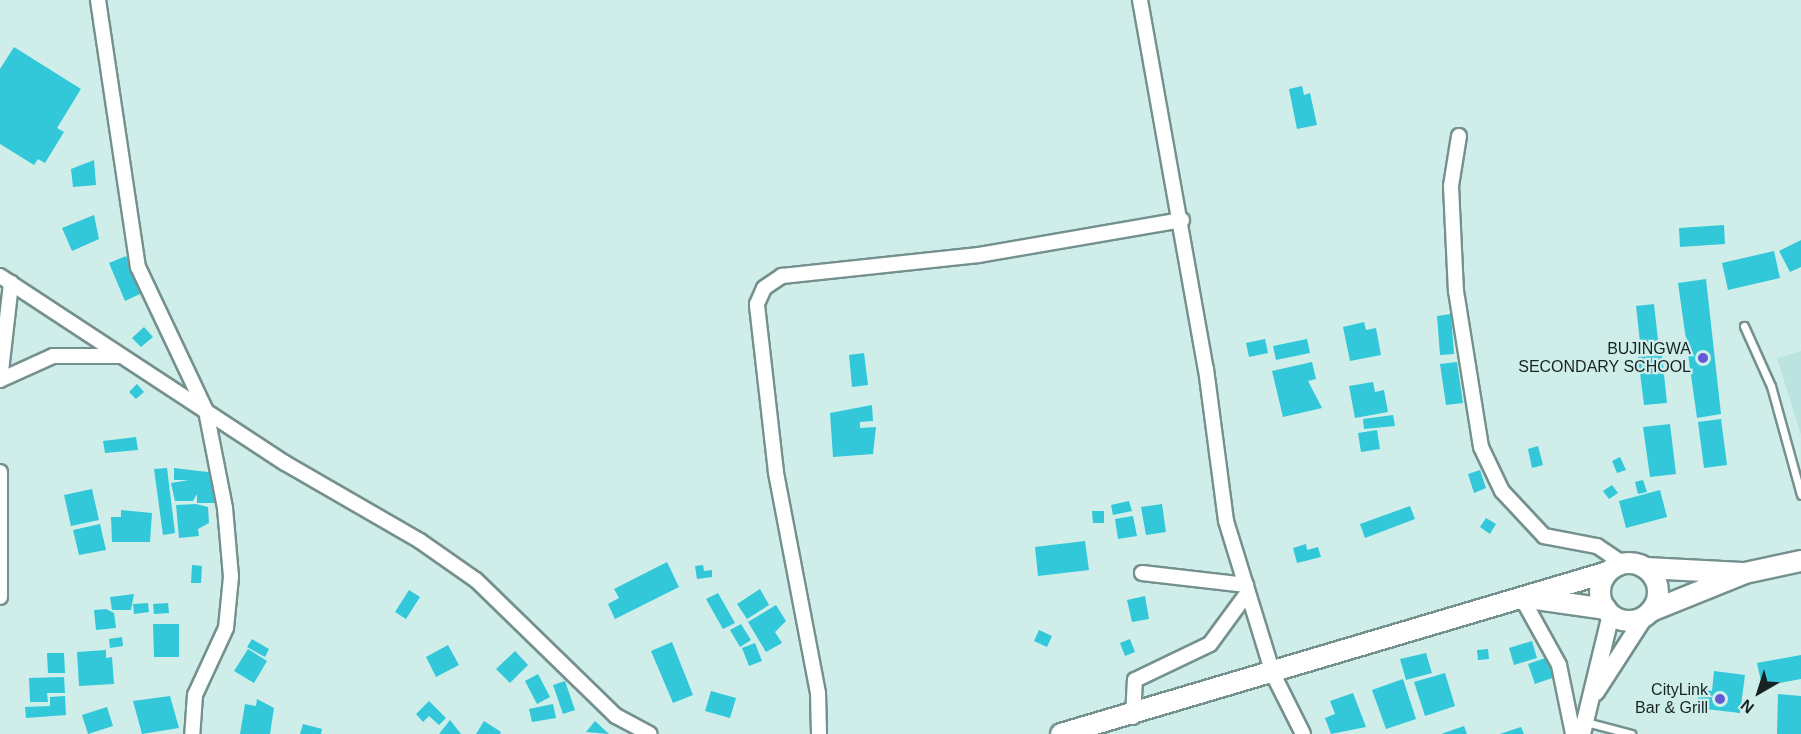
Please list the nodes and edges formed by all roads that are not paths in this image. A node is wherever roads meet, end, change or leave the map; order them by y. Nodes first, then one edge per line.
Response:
1 (98, 0) edge
2 (1140, 0) edge
3 (1459, 136) dead end
4 (1182, 220) junction
5 (6, 280) edge
6 (1744, 326) dead end
7 (120, 356) junction
8 (1, 363) edge
9 (0, 380) edge
10 (206, 411) junction
11 (0, 472) edge
12 (1801, 495) edge
13 (1801, 561) edge
14 (1615, 568) junction
15 (1646, 568) junction
16 (1142, 573) dead end
17 (1745, 573) junction
18 (1247, 588) junction
19 (0, 597) edge
20 (1526, 599) junction
21 (1608, 612) junction
22 (1648, 614) junction
23 (1273, 674) junction
24 (1596, 692) junction
25 (1133, 717) junction
26 (1584, 728) edge
27 (192, 734) edge
28 (650, 734) edge
29 (819, 734) edge
30 (1061, 734) edge
31 (1303, 734) edge
32 (1573, 734) edge
33 (1631, 734) edge

1 - 10 street
2 - 4 street
3 - 14 street
4 - 18 street
4 - 29 street
5 - 7 street
5 - 8 street
6 - 12 lane
7 - 9 street
7 - 10 street
8 - 9 street
10 - 27 street
10 - 28 street
11 - 19 street
13 - 17 main road
14 - 15 main road
14 - 20 main road
14 - 21 main road
15 - 17 main road
15 - 22 main road
16 - 18 street
17 - 22 main road
18 - 23 street
18 - 25 street
20 - 21 main road
20 - 23 main road
20 - 32 street
21 - 22 main road
21 - 24 street
22 - 24 street
23 - 25 main road
23 - 31 street
24 - 26 street
25 - 30 main road
26 - 33 lane

